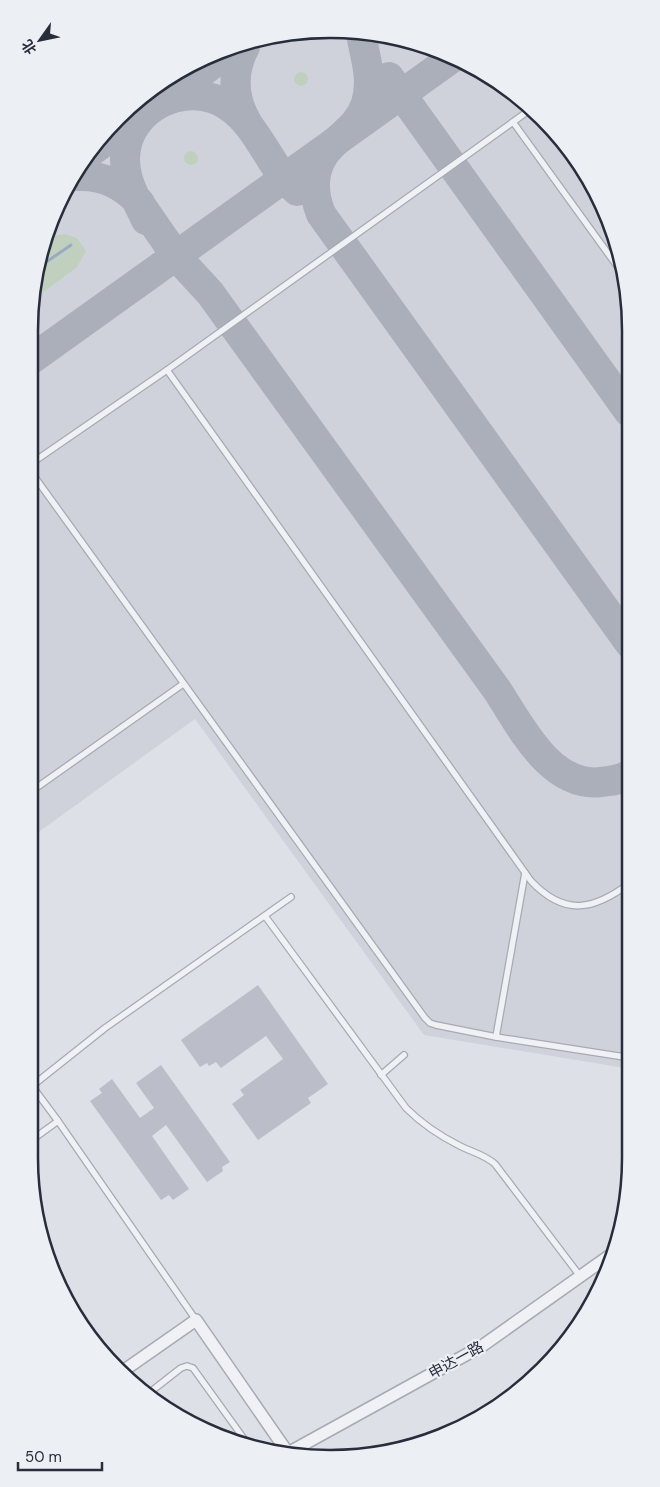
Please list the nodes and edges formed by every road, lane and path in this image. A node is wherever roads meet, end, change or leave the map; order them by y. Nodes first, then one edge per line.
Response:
1 (526, 113) edge
2 (513, 122) junction
3 (615, 263) edge
4 (167, 370) junction
5 (38, 459) edge
6 (38, 482) edge
7 (183, 684) junction
8 (38, 787) edge
9 (525, 873) junction
10 (622, 888) edge
11 (291, 897) dead end
12 (266, 916) junction
13 (496, 1037) junction
14 (404, 1056) dead end
15 (622, 1057) edge
16 (381, 1075) junction
17 (38, 1079) edge
18 (38, 1094) edge
19 (58, 1121) junction
20 (38, 1135) edge
21 (604, 1260) edge
22 (580, 1276) junction
23 (196, 1320) junction
24 (127, 1368) edge
25 (153, 1390) edge
26 (243, 1436) edge
27 (283, 1446) edge
28 (298, 1448) edge

1 - 2 lane
2 - 3 lane
2 - 4 lane
4 - 5 lane
4 - 9 lane
6 - 7 lane
7 - 8 lane
7 - 13 lane
9 - 10 lane
9 - 13 lane
11 - 12 lane
12 - 16 lane
12 - 17 lane
13 - 15 lane
14 - 16 lane
16 - 22 lane
18 - 19 lane
19 - 20 lane
19 - 23 lane
21 - 22 street, 申达一路
22 - 28 street, 申达一路
23 - 24 street
23 - 27 street
25 - 26 lane

